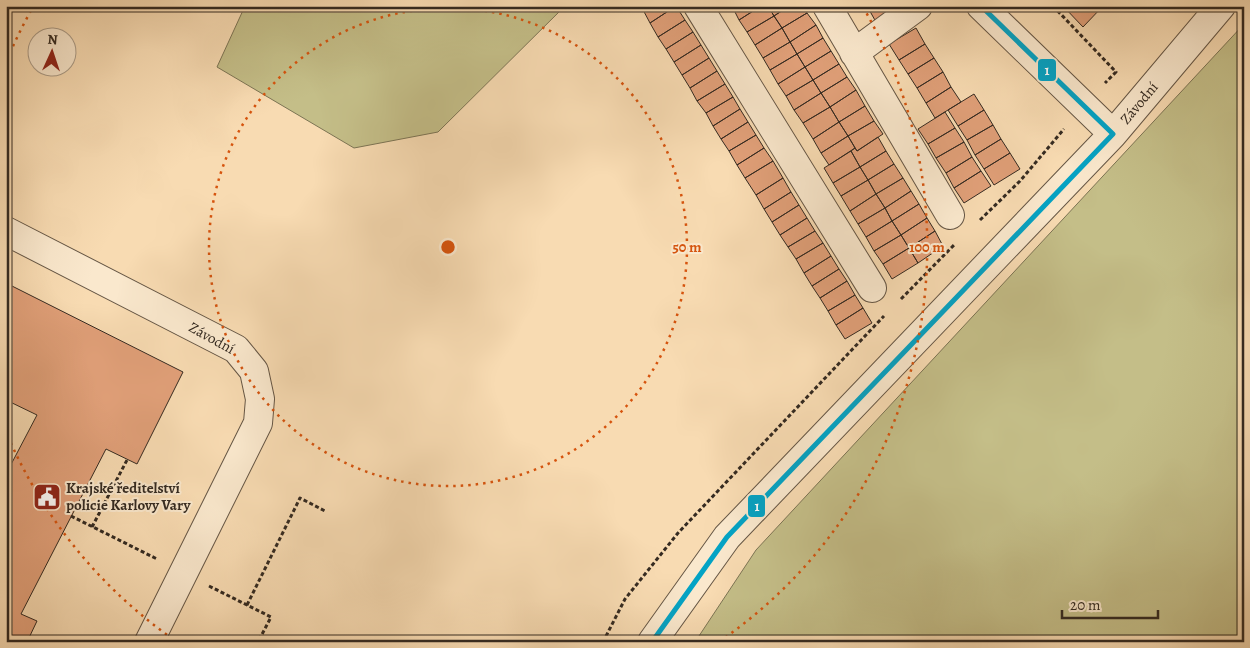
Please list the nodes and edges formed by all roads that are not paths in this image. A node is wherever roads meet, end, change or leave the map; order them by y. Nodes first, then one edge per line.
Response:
1 (698, 6) edge
2 (827, 6) edge
3 (918, 6) edge
4 (981, 6) edge
5 (1221, 6) edge
6 (854, 53) junction
7 (1113, 134) junction
8 (950, 215) dead end
9 (6, 231) edge
10 (872, 288) dead end
11 (149, 642) edge
12 (652, 642) edge

1 - 10 street
2 - 6 street
3 - 6 street
4 - 7 street
5 - 7 street, Závodní
6 - 8 street
7 - 12 street, Závodní
9 - 11 street, Závodní

